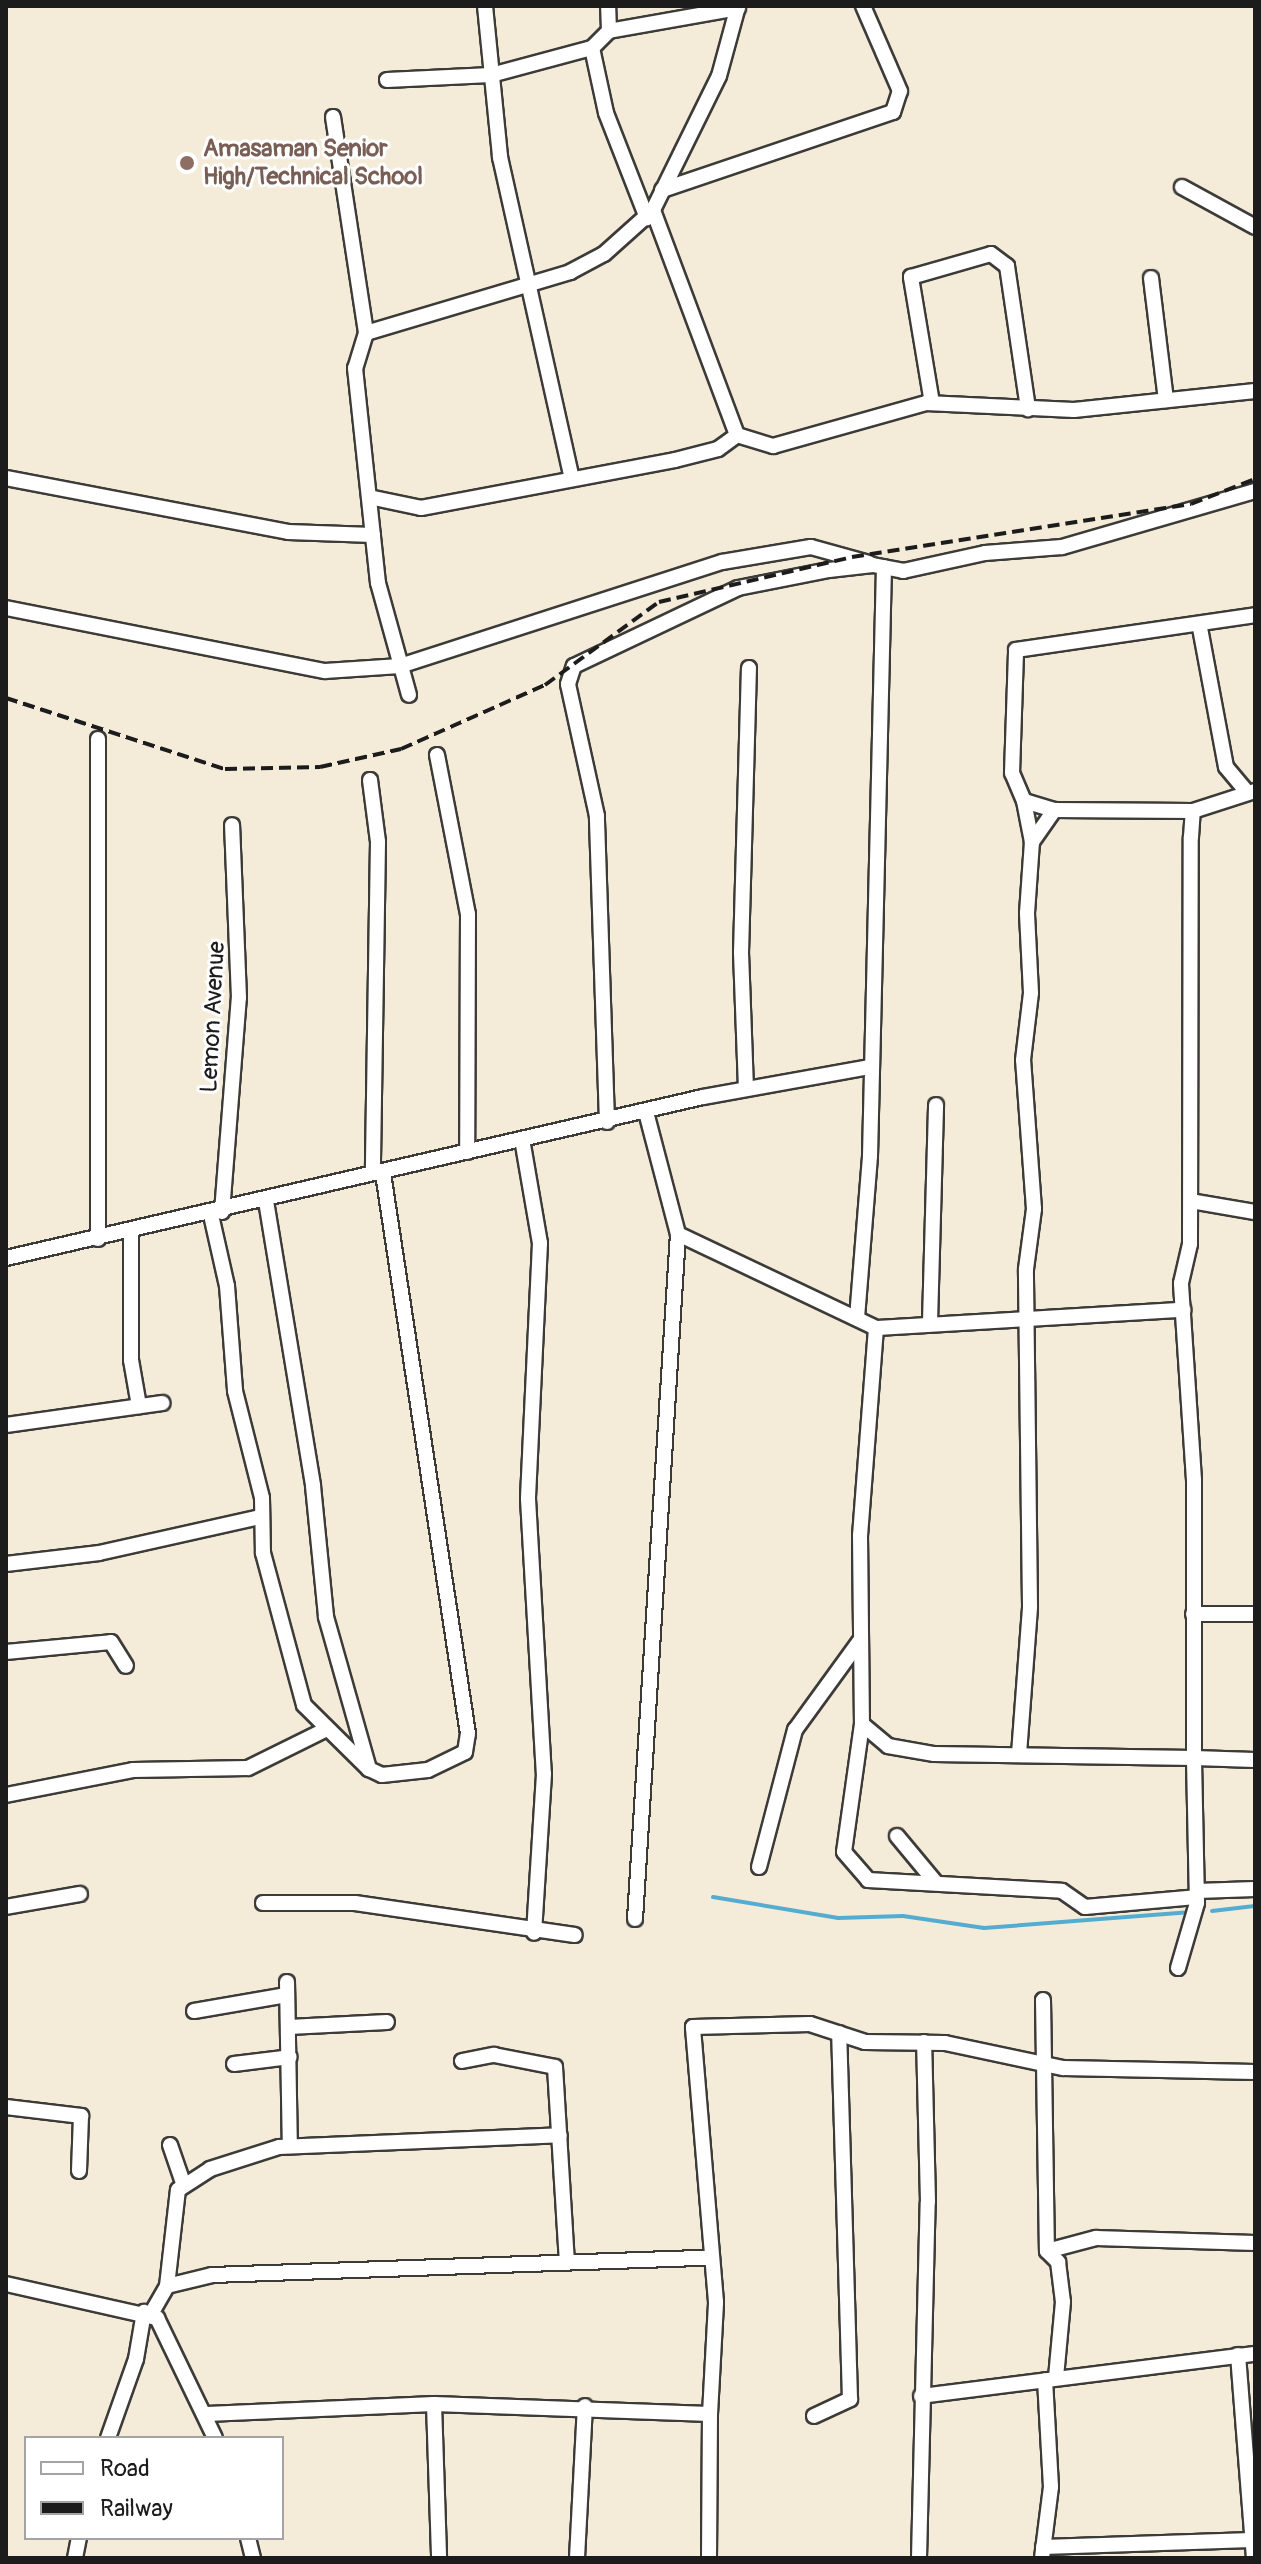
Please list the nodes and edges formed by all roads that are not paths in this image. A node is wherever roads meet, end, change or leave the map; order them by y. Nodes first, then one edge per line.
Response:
1 (485, 6) edge
2 (608, 6) edge
3 (863, 6) edge
4 (738, 7) edge
5 (609, 31) junction
6 (592, 48) junction
7 (491, 75) junction
8 (387, 80) dead end
9 (333, 117) dead end
10 (1182, 187) dead end
11 (662, 190) junction
12 (650, 214) junction
13 (1255, 227) edge
14 (1151, 278) dead end
15 (528, 279) junction
16 (366, 333) junction
17 (1255, 391) edge
18 (1166, 400) junction
19 (932, 403) junction
20 (1028, 409) junction
21 (737, 435) junction
22 (6, 478) edge
23 (572, 478) junction
24 (1255, 491) edge
25 (369, 497) junction
26 (373, 535) junction
27 (878, 566) junction
28 (6, 608) edge
29 (1255, 615) edge
30 (1200, 628) junction
31 (400, 666) junction
32 (749, 668) dead end
33 (409, 695) dead end
34 (98, 739) dead end
35 (437, 755) dead end
36 (370, 780) dead end
37 (1242, 792) edge
38 (1024, 801) junction
39 (1054, 810) junction
40 (1193, 811) junction
41 (232, 825) dead end
42 (1032, 842) junction
43 (870, 1067) junction
44 (746, 1089) junction
45 (936, 1105) dead end
46 (646, 1112) junction
47 (607, 1122) junction
48 (522, 1139) junction
49 (467, 1152) junction
50 (378, 1173) junction
51 (266, 1201) junction
52 (1191, 1201) junction
53 (1255, 1212) edge
54 (216, 1214) junction
55 (678, 1234) junction
56 (131, 1235) junction
57 (98, 1239) junction
58 (6, 1258) edge
59 (1183, 1310) junction
60 (857, 1318) junction
61 (1031, 1318) junction
62 (930, 1322) junction
63 (876, 1328) junction
64 (162, 1403) dead end
65 (139, 1406) junction
66 (6, 1425) edge
67 (260, 1517) junction
68 (6, 1564) edge
69 (1193, 1614) junction
70 (1255, 1614) edge
71 (861, 1639) junction
72 (6, 1652) edge
73 (126, 1666) dead end
74 (862, 1724) junction
75 (325, 1730) junction
76 (1019, 1754) junction
77 (1194, 1758) junction
78 (1255, 1760) edge
79 (369, 1769) junction
80 (6, 1795) edge
81 (897, 1836) dead end
82 (759, 1867) dead end
83 (936, 1883) junction
84 (1255, 1889) edge
85 (80, 1894) dead end
86 (1196, 1894) junction
87 (263, 1903) dead end
88 (6, 1907) edge
89 (635, 1919) dead end
90 (534, 1933) junction
91 (575, 1935) dead end
92 (1178, 1968) dead end
93 (1043, 2000) dead end
94 (194, 2011) dead end
95 (387, 2022) dead end
96 (289, 2027) junction
97 (839, 2033) junction
98 (924, 2042) junction
99 (290, 2057) junction
100 (462, 2061) dead end
101 (1046, 2062) junction
102 (234, 2064) dead end
103 (1255, 2072) edge
104 (6, 2107) edge
105 (560, 2135) junction
106 (170, 2145) dead end
107 (290, 2146) junction
108 (79, 2171) dead end
109 (183, 2182) junction
110 (1255, 2243) edge
111 (1047, 2251) junction
112 (711, 2258) junction
113 (567, 2261) junction
114 (6, 2284) edge
115 (167, 2286) junction
116 (147, 2313) junction
117 (1255, 2354) edge
118 (1238, 2355) junction
119 (1050, 2378) junction
120 (921, 2396) junction
121 (434, 2404) junction
122 (585, 2406) junction
123 (207, 2414) junction
124 (710, 2414) junction
125 (814, 2416) dead end
126 (109, 2436) edge
127 (214, 2436) edge
128 (1252, 2540) junction
129 (1042, 2553) edge
130 (439, 2558) edge
131 (577, 2558) edge
132 (709, 2558) edge
133 (919, 2558) edge
134 (1254, 2558) edge

1 - 7 street
2 - 5 street
3 - 11 street
4 - 5 street
4 - 11 street
5 - 6 street
6 - 7 street
6 - 12 street
7 - 8 street
7 - 15 street
9 - 16 street
10 - 13 street
11 - 12 street
12 - 15 street
12 - 21 street
14 - 18 street
15 - 16 street
15 - 23 street
16 - 25 street
17 - 18 street
18 - 20 street
19 - 20 street
19 - 20 street
19 - 21 street
21 - 23 street
22 - 26 street
23 - 25 street
24 - 27 street
25 - 26 street
26 - 31 street
27 - 31 street
27 - 43 street
27 - 47 street
28 - 31 street
29 - 30 street
30 - 37 street
30 - 38 street
31 - 33 street
32 - 44 street
34 - 57 street
35 - 49 street
36 - 50 street
37 - 40 street
38 - 39 street
38 - 42 street
39 - 40 street
39 - 42 street
40 - 52 street
41 - 54 street, Lemon Avenue
42 - 61 street
43 - 44 street
43 - 60 street
44 - 46 street
45 - 62 street
46 - 47 street
46 - 55 street
47 - 48 street
48 - 49 street
48 - 90 street
49 - 50 street
50 - 51 street
50 - 79 street
51 - 54 street
51 - 79 street
52 - 53 street
52 - 59 street
54 - 56 street
54 - 67 street, Lemon Avenue
55 - 60 street
55 - 89 street
56 - 57 street
56 - 65 street
57 - 58 street
59 - 61 street
59 - 69 street
60 - 63 street
61 - 62 street
61 - 76 street
62 - 63 street
63 - 71 street
64 - 65 street
65 - 66 street
67 - 68 street
67 - 75 street, Lemon Avenue
69 - 70 street
69 - 77 street
71 - 74 street
71 - 82 street
72 - 73 street
74 - 76 street
74 - 83 street
75 - 79 street, Lemon Avenue
75 - 80 street
76 - 77 street
77 - 78 street
77 - 86 street
81 - 83 street
83 - 86 street
84 - 86 street
85 - 88 street
86 - 92 street
87 - 90 street
90 - 91 street
93 - 101 street
94 - 96 street
95 - 96 street
96 - 99 street
97 - 98 street
97 - 112 street
97 - 125 street
98 - 101 street
98 - 120 street
99 - 102 street
99 - 107 street
100 - 105 street
101 - 103 street
101 - 111 street
104 - 108 street
105 - 107 street
105 - 113 street
106 - 109 street
107 - 109 street
109 - 115 street
110 - 111 street
111 - 119 street
112 - 113 street
112 - 124 street
113 - 115 street
114 - 116 street
115 - 116 street
116 - 123 street
116 - 126 street
117 - 118 street
118 - 119 street
118 - 128 street
119 - 120 street
119 - 129 street
120 - 133 street
121 - 122 street
121 - 123 street
121 - 130 street
122 - 124 street
122 - 131 street
123 - 127 street
124 - 132 street
128 - 129 street
128 - 134 street

